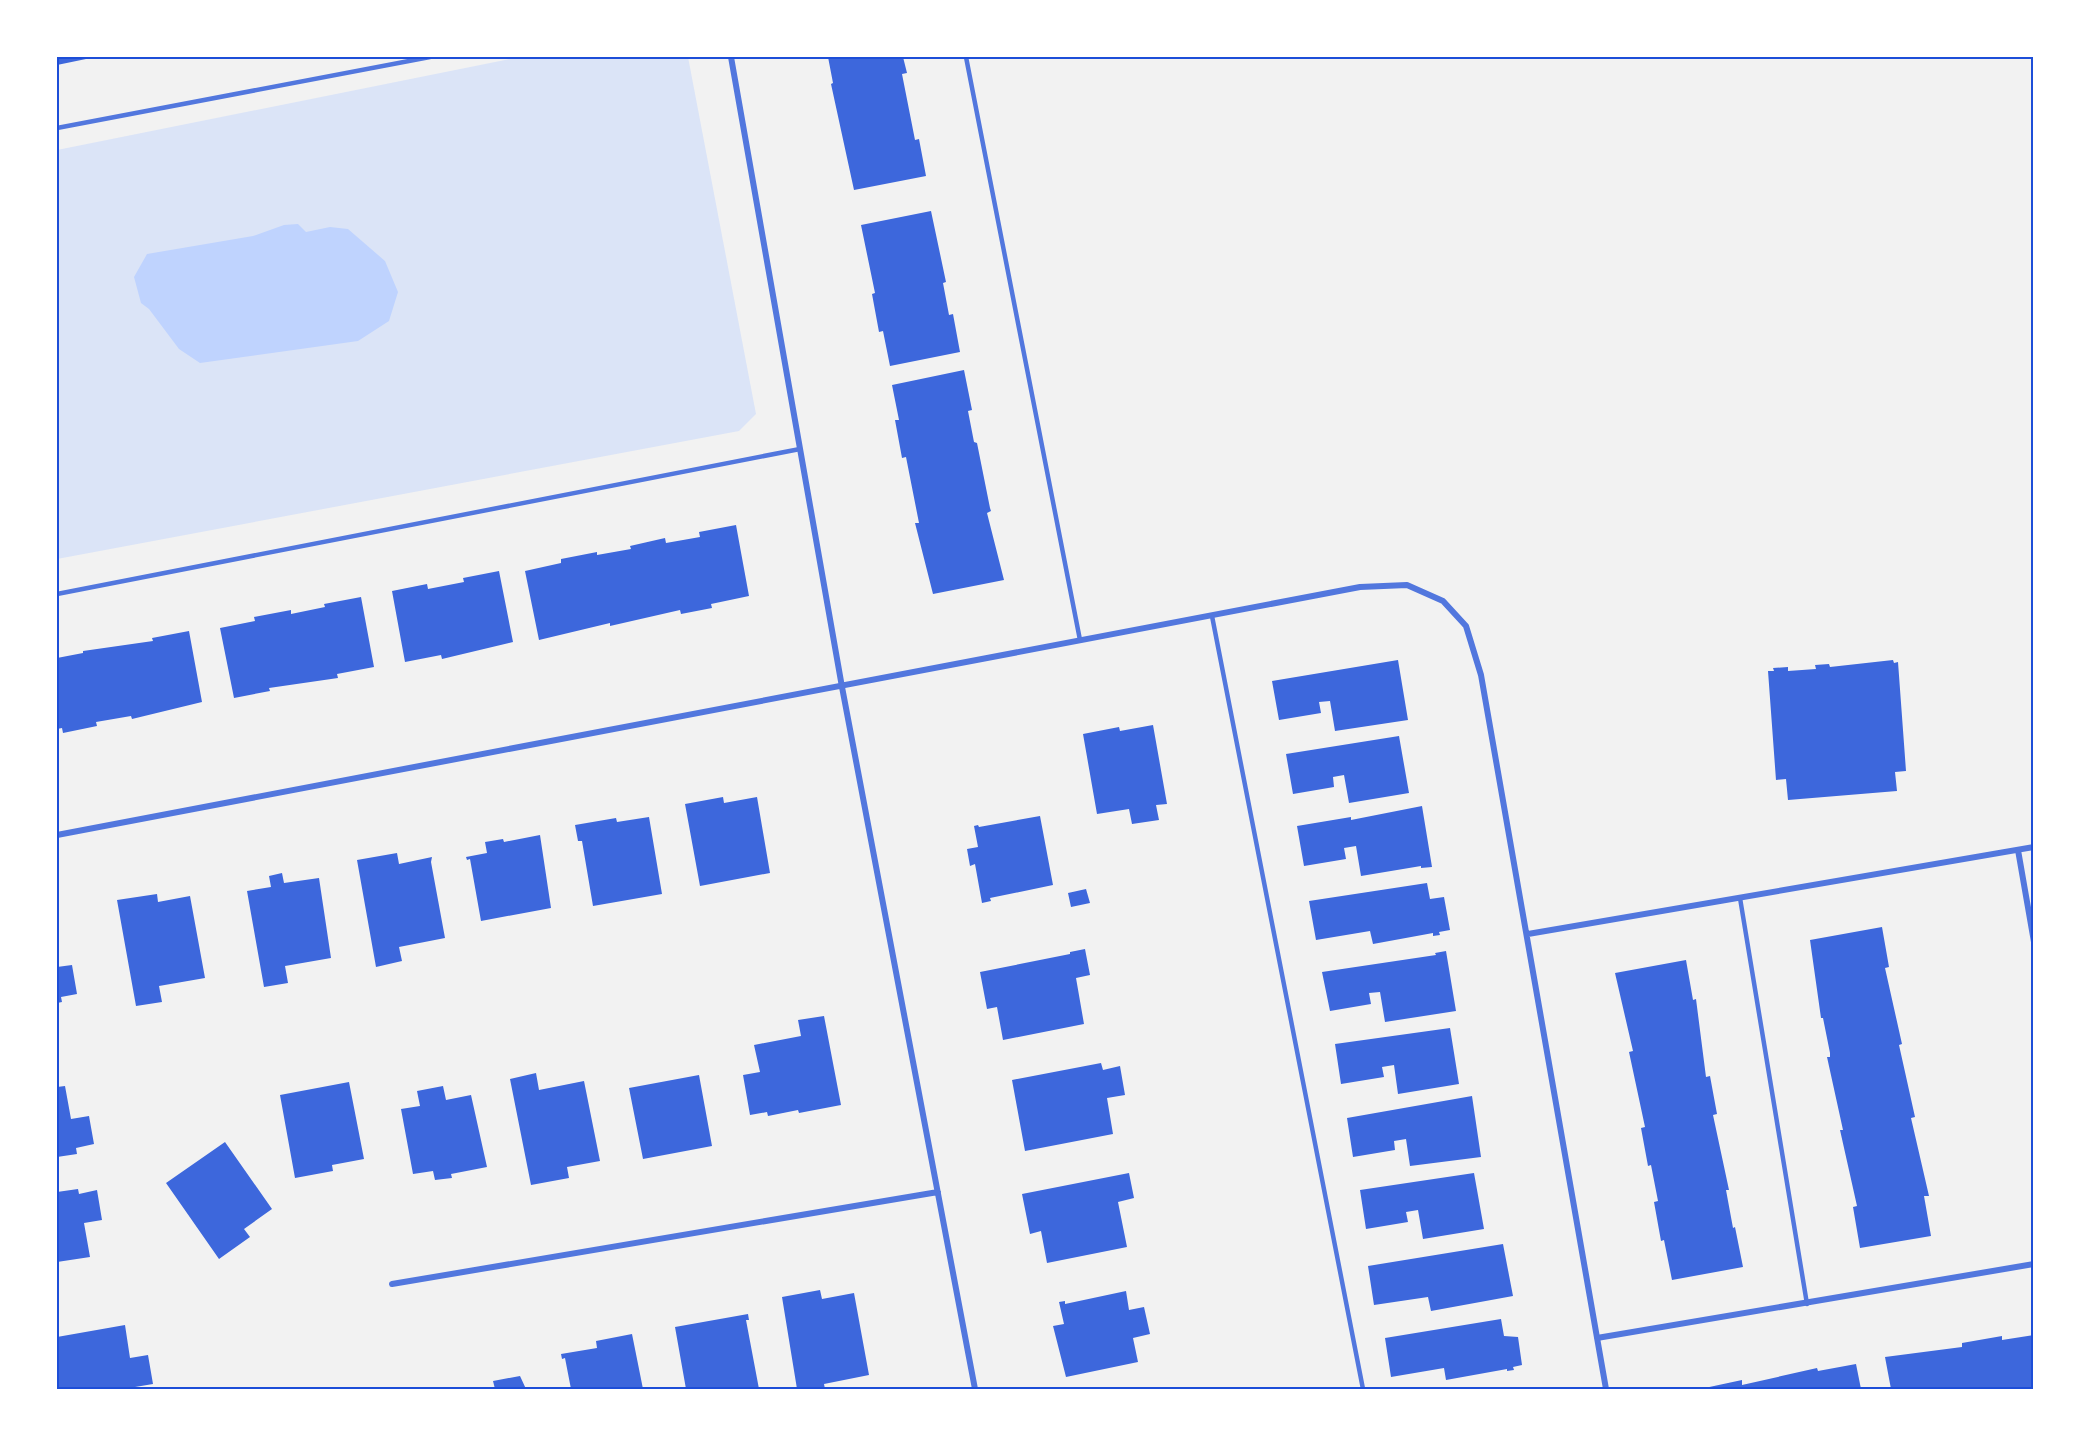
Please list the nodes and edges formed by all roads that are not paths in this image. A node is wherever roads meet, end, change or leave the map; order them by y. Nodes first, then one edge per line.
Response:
1 (430, 57) edge
2 (731, 57) edge
3 (966, 57) edge
4 (57, 128) edge
5 (800, 449) junction
6 (57, 594) edge
7 (1212, 615) junction
8 (1080, 640) junction
9 (842, 687) junction
10 (57, 834) edge
11 (2034, 847) edge
12 (2018, 850) junction
13 (1740, 898) junction
14 (1527, 934) junction
15 (2034, 942) edge
16 (938, 1192) junction
17 (2034, 1264) edge
18 (392, 1284) dead end
19 (1808, 1304) junction
20 (1597, 1338) junction
21 (975, 1389) edge
22 (1363, 1389) edge
23 (1606, 1389) edge

1 - 4 lane
2 - 5 street
3 - 8 lane
5 - 6 lane
5 - 9 street
7 - 8 street
7 - 14 street
7 - 22 lane
8 - 9 street
9 - 10 street
9 - 16 street
11 - 12 street
12 - 13 street
12 - 15 street
13 - 14 street
13 - 19 lane
14 - 20 street
16 - 18 street
16 - 21 street
17 - 19 street
19 - 20 street
20 - 23 street

